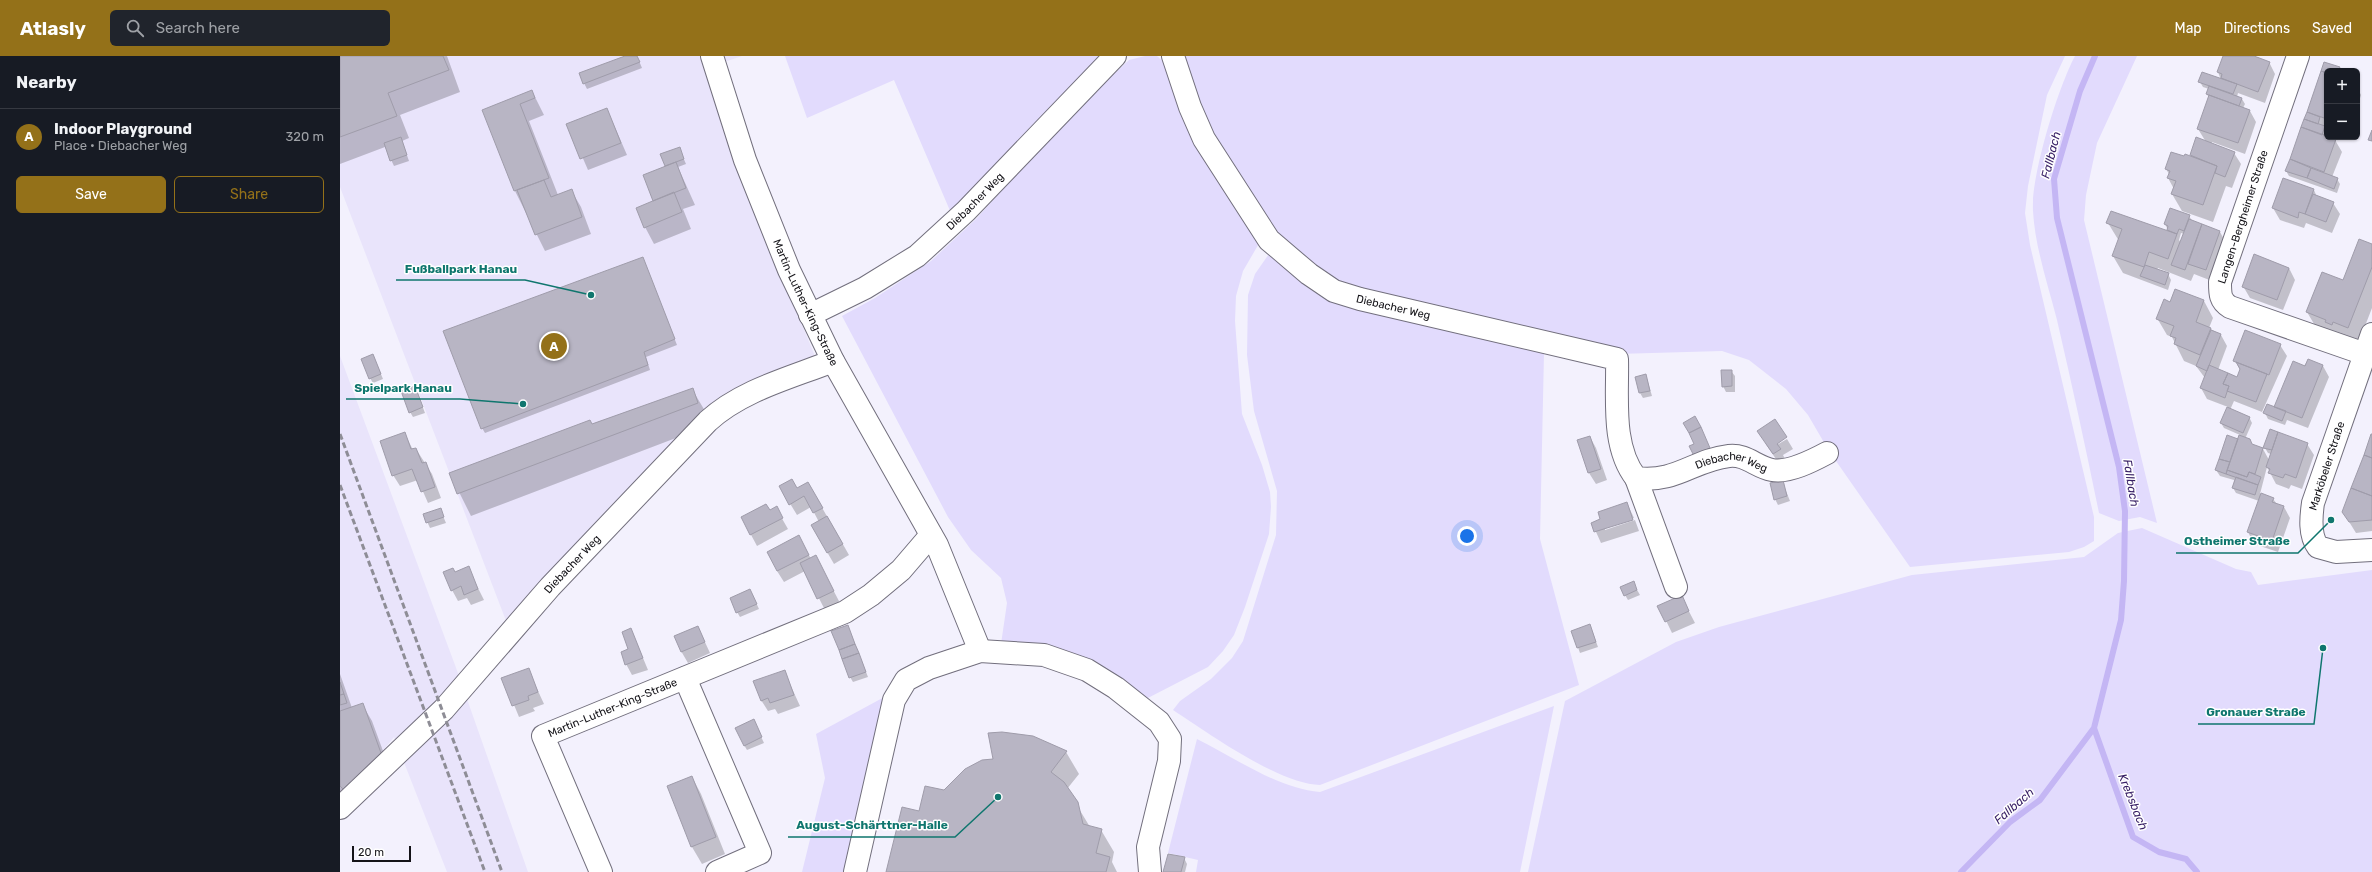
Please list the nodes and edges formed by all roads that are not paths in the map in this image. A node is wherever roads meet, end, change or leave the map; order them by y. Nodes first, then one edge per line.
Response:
1 (712, 56) edge
2 (1115, 56) edge
3 (1173, 56) edge
4 (2298, 56) edge
5 (810, 315) junction
6 (2369, 344) edge
7 (833, 361) junction
8 (1827, 453) dead end
9 (1636, 478) junction
10 (931, 535) junction
11 (2372, 550) edge
12 (1676, 587) dead end
13 (980, 651) junction
14 (685, 678) junction
15 (340, 808) edge
16 (601, 872) edge
17 (717, 872) edge
18 (855, 872) edge
19 (1150, 872) edge

1 - 5 street, Martin-Luther-King-Straße
2 - 5 street, Diebacher Weg
3 - 9 street, Diebacher Weg
4 - 6 street, Langen-Bergheimer Straße
5 - 7 street, Martin-Luther-King-Straße
6 - 11 street, Marköbeler Straße
7 - 10 street, Martin-Luther-King-Straße
7 - 15 street, Diebacher Weg
8 - 9 street, Diebacher Weg
9 - 12 street, Diebacher Weg
10 - 13 street, Martin-Luther-King-Straße
10 - 14 street, Martin-Luther-King-Straße
13 - 18 street
13 - 19 street
14 - 16 street, Martin-Luther-King-Straße
14 - 17 street, Martin-Luther-King-Straße

